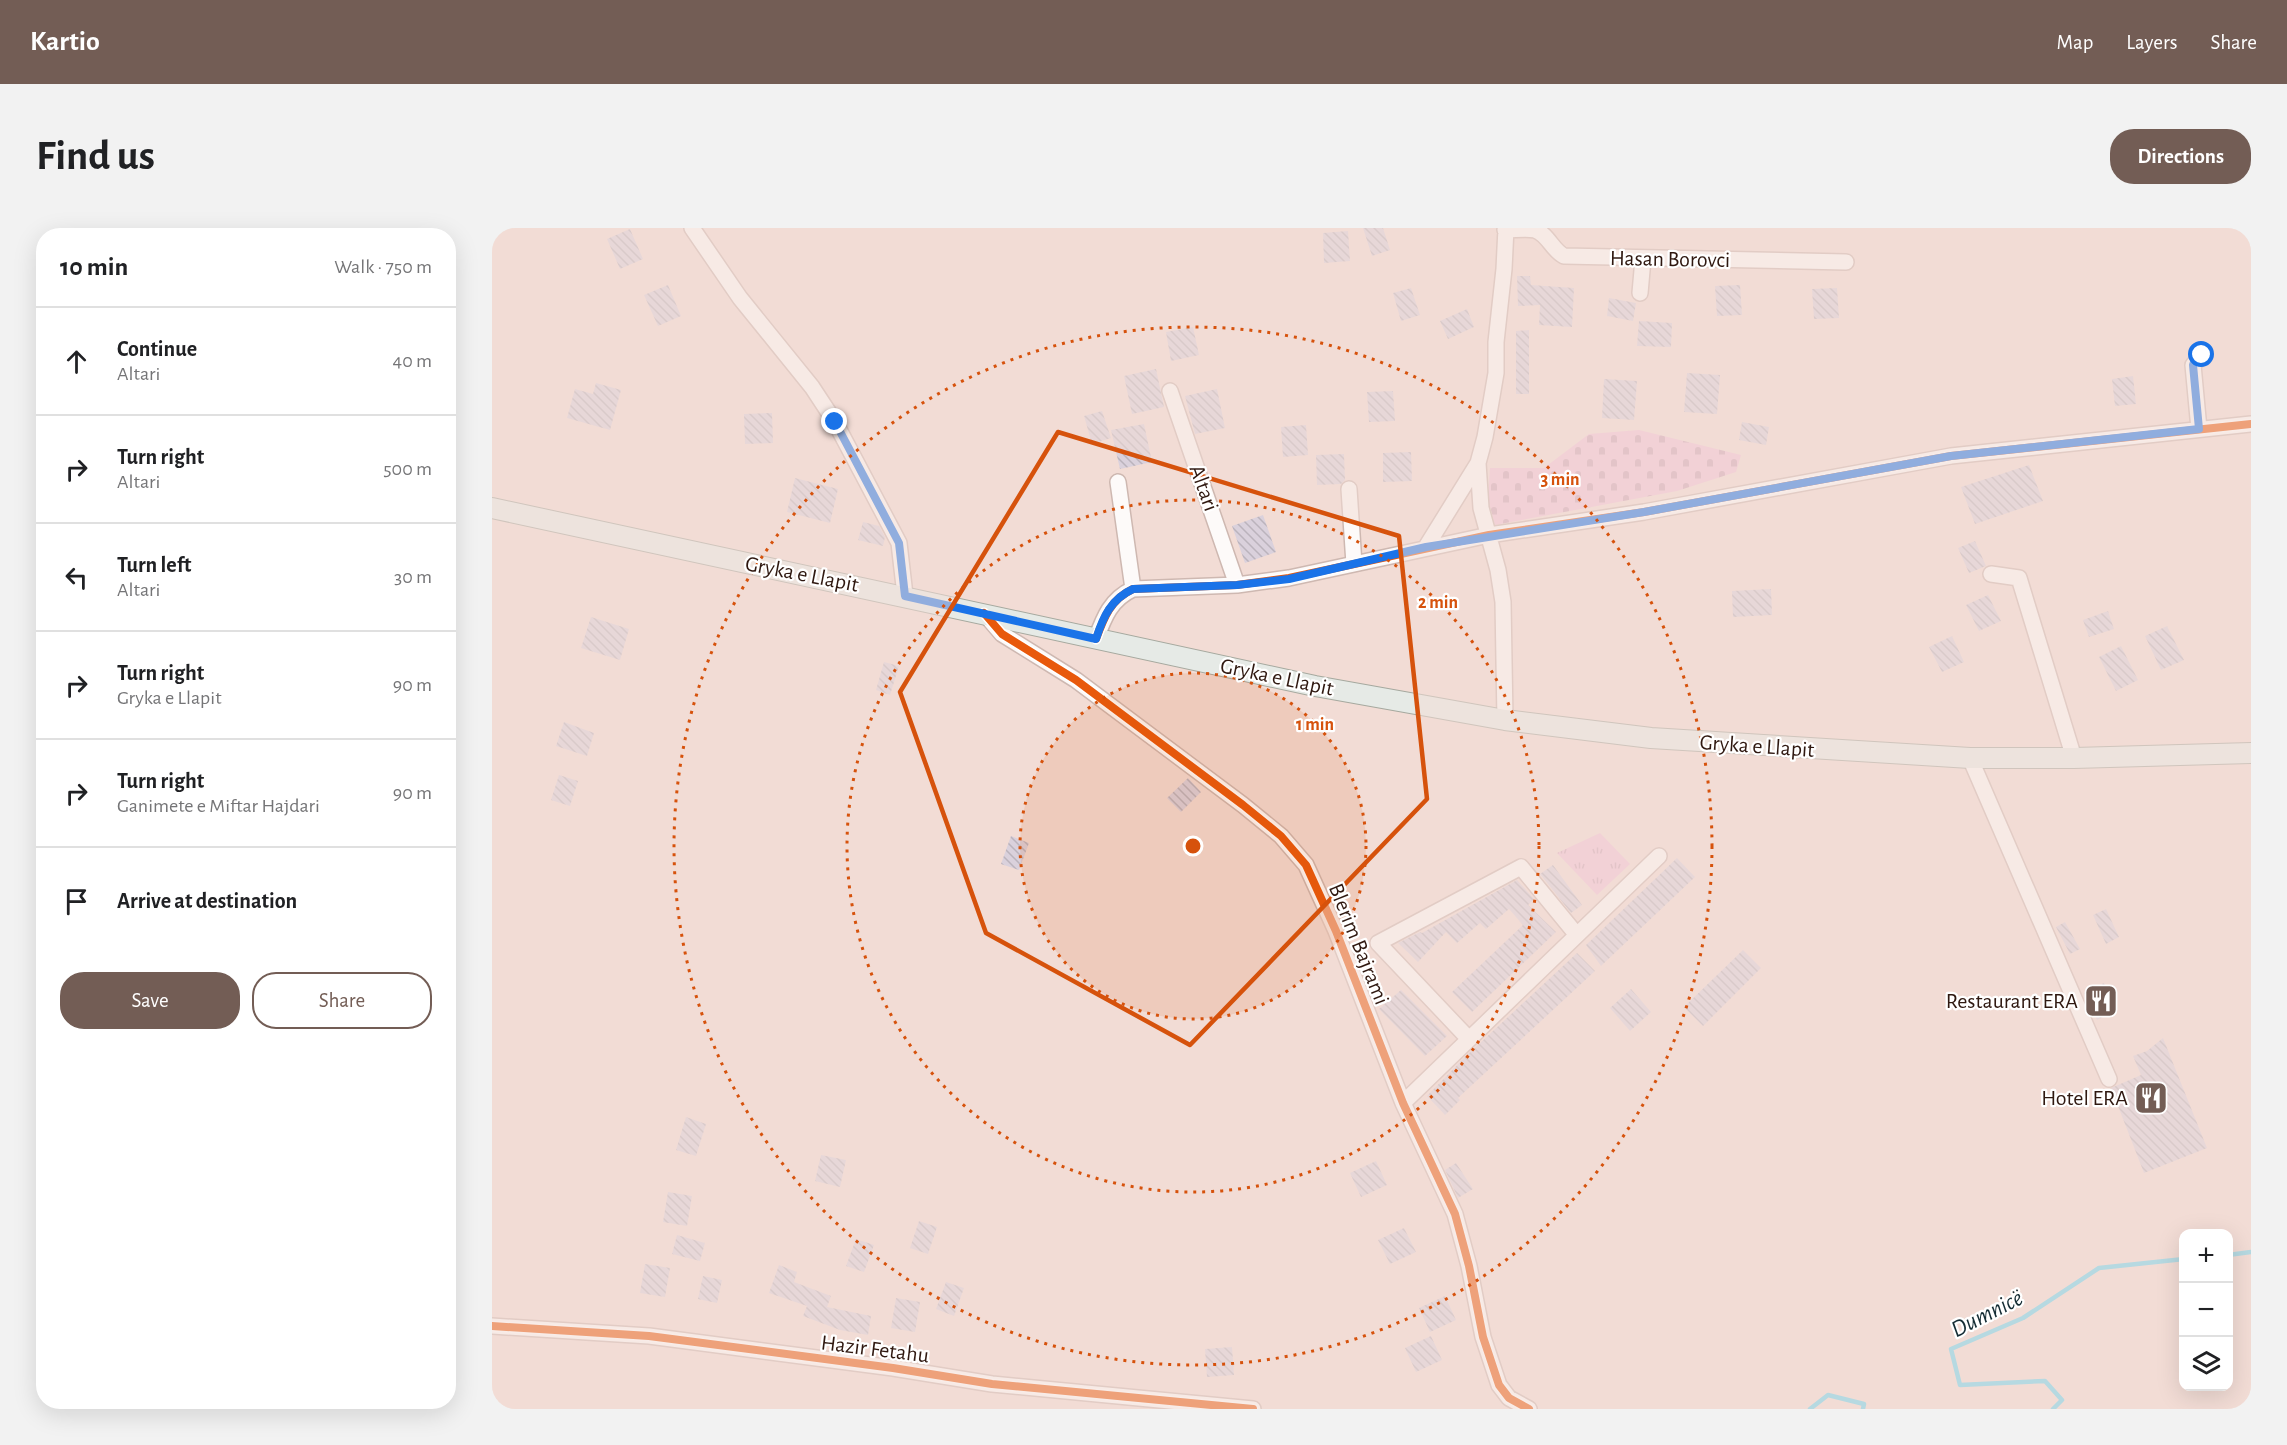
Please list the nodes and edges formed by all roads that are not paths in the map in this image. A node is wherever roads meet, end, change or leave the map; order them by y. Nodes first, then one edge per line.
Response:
1 (692, 228) edge
2 (1505, 229) edge
3 (1643, 259) junction
4 (1846, 262) dead end
5 (1640, 293) dead end
6 (2202, 355) dead end
7 (1170, 391) dead end
8 (2251, 424) edge
9 (2199, 429) junction
10 (1478, 463) junction
11 (1118, 482) dead end
12 (1349, 489) dead end
13 (492, 508) edge
14 (1489, 535) junction
15 (1426, 547) junction
16 (1354, 564) junction
17 (1992, 574) dead end
18 (1237, 585) junction
19 (1133, 589) junction
20 (905, 596) junction
21 (984, 614) junction
22 (1096, 639) junction
23 (1504, 720) junction
24 (2251, 753) edge
25 (1970, 758) junction
26 (2074, 758) junction
27 (1659, 856) dead end
28 (1576, 934) junction
29 (1468, 1038) junction
30 (2109, 1079) dead end
31 (1403, 1102) junction
32 (492, 1326) edge
33 (1254, 1409) edge
34 (1529, 1409) edge

1 - 20 street
2 - 3 street, Hasan Borovci
2 - 10 street, Hasan Borovci
3 - 4 street, Hasan Borovci
3 - 5 street
6 - 9 street
7 - 18 street, Altari
8 - 9 street
9 - 14 street
10 - 14 street, Hasan Borovci
10 - 15 street, Hasan Borovci
11 - 19 street
12 - 16 street
13 - 20 main road, Gryka e Llapit
14 - 15 street
14 - 23 street, Hasan Borovci
15 - 16 street
16 - 18 street
17 - 26 street
18 - 19 street
19 - 22 street
20 - 21 main road, Gryka e Llapit
21 - 22 main road, Gryka e Llapit
21 - 31 street, Blerim Bajrami
22 - 23 main road, Gryka e Llapit
23 - 25 main road, Gryka e Llapit
24 - 26 main road, Gryka e Llapit
25 - 26 main road, Gryka e Llapit
25 - 30 street
27 - 28 street
28 - 29 street
28 - 29 street
29 - 31 street
31 - 34 street, Blerim Bajrami
32 - 33 street, Hazir Fetahu

